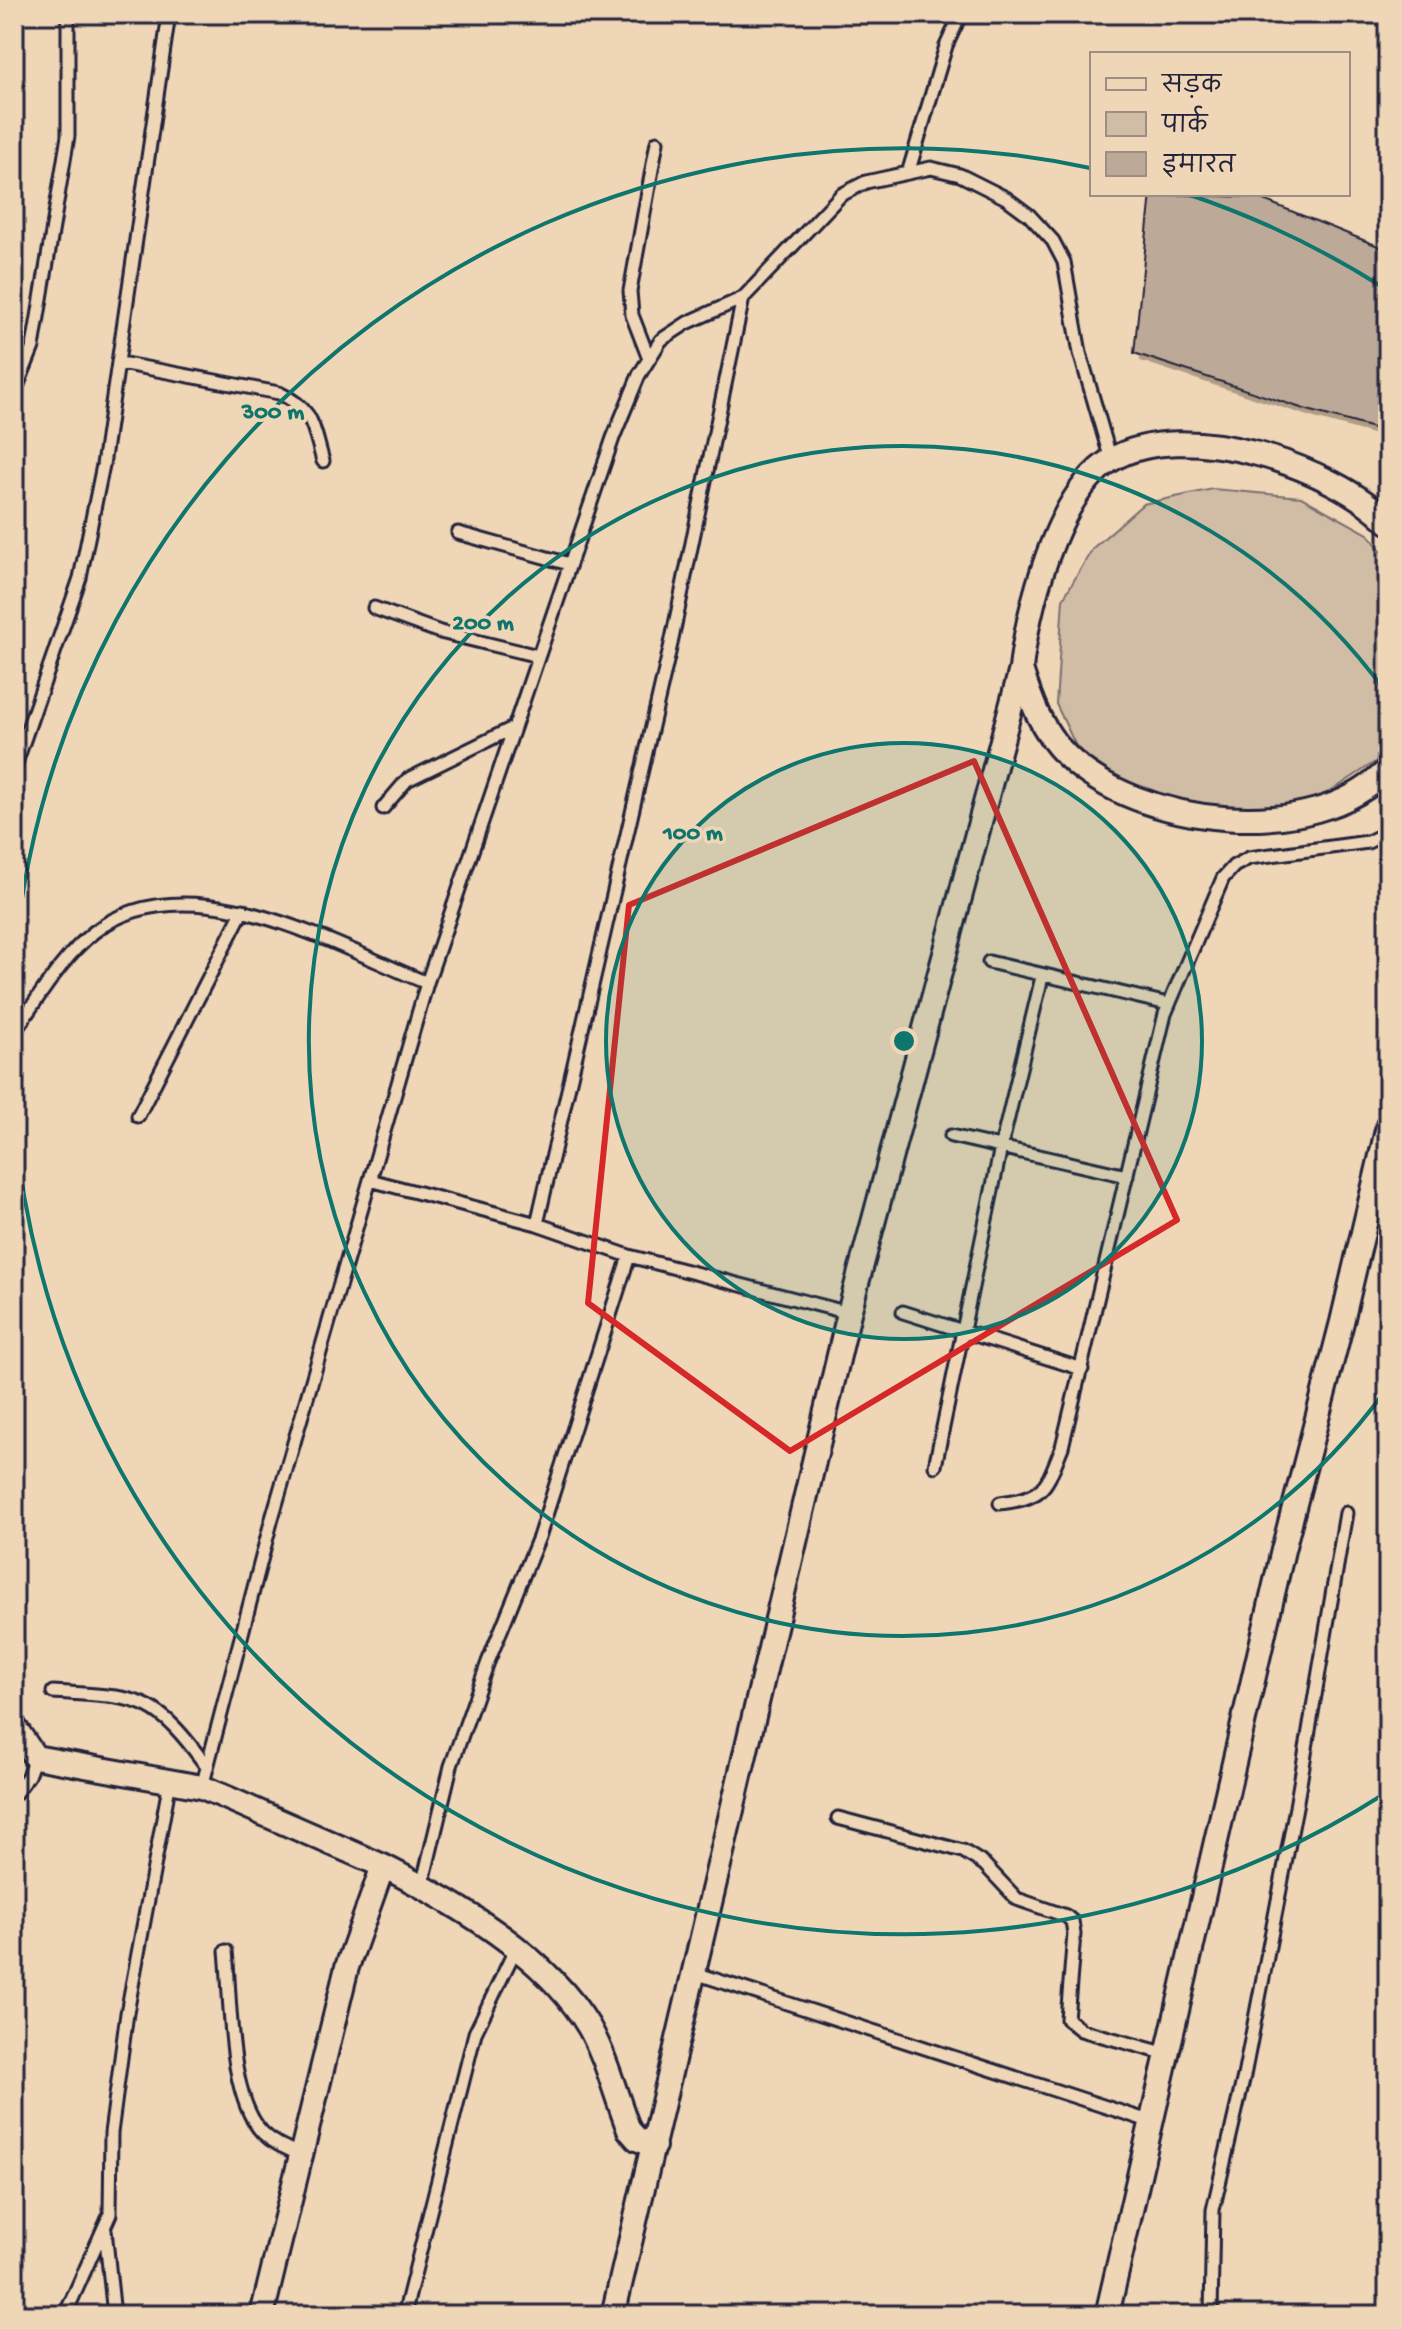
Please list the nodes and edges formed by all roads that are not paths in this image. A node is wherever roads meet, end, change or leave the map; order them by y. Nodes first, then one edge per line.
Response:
1 (68, 14) edge
2 (169, 14) edge
3 (961, 14) edge
4 (657, 142) dead end
5 (909, 170) junction
6 (743, 298) junction
7 (649, 359) junction
8 (120, 363) junction
9 (14, 394) edge
10 (1111, 460) junction
11 (323, 461) dead end
12 (1388, 522) edge
13 (458, 533) dead end
14 (569, 564) junction
15 (374, 608) dead end
16 (538, 656) junction
17 (1021, 669) junction
18 (513, 728) junction
19 (14, 769) edge
20 (1388, 769) edge
21 (383, 808) dead end
22 (1388, 832) edge
23 (243, 910) junction
24 (989, 962) dead end
25 (1042, 977) junction
26 (427, 983) junction
27 (1168, 1004) junction
28 (14, 1032) edge
29 (138, 1116) dead end
30 (1388, 1126) edge
31 (951, 1136) dead end
32 (1001, 1147) junction
33 (1385, 1151) edge
34 (1127, 1176) junction
35 (370, 1180) junction
36 (537, 1224) junction
37 (629, 1256) junction
38 (903, 1312) dead end
39 (849, 1313) junction
40 (963, 1332) junction
41 (1082, 1369) junction
42 (935, 1466) dead end
43 (1000, 1503) dead end
44 (1346, 1513) dead end
45 (53, 1692) dead end
46 (14, 1726) edge
47 (35, 1757) junction
48 (204, 1777) junction
49 (170, 1780) junction
50 (14, 1795) edge
51 (838, 1818) dead end
52 (383, 1866) junction
53 (422, 1886) junction
54 (516, 1948) junction
55 (226, 1951) dead end
56 (695, 1973) junction
57 (1167, 2054) junction
58 (1152, 2122) junction
59 (654, 2146) junction
60 (301, 2155) junction
61 (105, 2229) junction
62 (65, 2315) edge
63 (114, 2315) edge
64 (262, 2315) edge
65 (404, 2315) edge
66 (613, 2315) edge
67 (1107, 2315) edge
68 (1211, 2315) edge

1 - 9 lane
2 - 8 lane
3 - 5 lane
4 - 7 lane
5 - 6 lane
5 - 10 lane
6 - 7 lane
6 - 36 lane
7 - 14 lane
8 - 11 lane
8 - 19 lane
10 - 12 street
10 - 17 street
13 - 14 lane
14 - 16 lane
15 - 16 lane
16 - 18 lane
17 - 20 street
17 - 39 street
18 - 21 lane
18 - 26 lane
22 - 27 lane
23 - 26 lane
23 - 28 lane
23 - 29 lane
24 - 25 lane
25 - 27 lane
25 - 32 lane
26 - 35 lane
27 - 34 lane
30 - 33 street
31 - 32 lane
32 - 34 lane
32 - 40 lane
33 - 57 street
34 - 41 lane
35 - 36 lane
35 - 48 lane
36 - 37 lane
37 - 39 lane
37 - 53 lane
38 - 40 lane
39 - 56 street
40 - 41 lane
40 - 42 lane
41 - 43 lane
44 - 68 lane
45 - 48 lane
46 - 47 street
47 - 49 street
47 - 50 lane
48 - 49 street
48 - 52 street
49 - 61 lane
51 - 57 lane
52 - 53 street
52 - 60 street
53 - 54 street
54 - 59 street
54 - 65 lane
55 - 60 lane
56 - 58 lane
56 - 59 street
57 - 58 street
58 - 67 street
59 - 66 street
60 - 64 street
61 - 62 lane
61 - 63 lane

